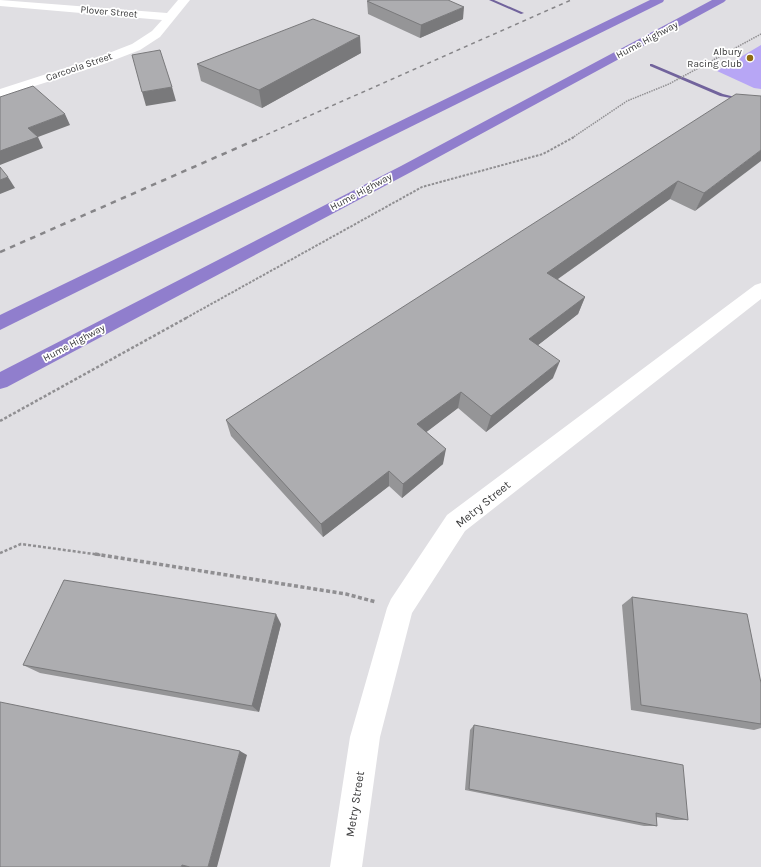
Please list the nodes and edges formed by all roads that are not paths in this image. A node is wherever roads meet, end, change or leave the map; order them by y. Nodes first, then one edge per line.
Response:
1 (184, 0) edge
2 (659, 0) edge
3 (720, 0) edge
4 (0, 3) edge
5 (170, 17) junction
6 (0, 94) edge
7 (761, 289) edge
8 (0, 323) edge
9 (0, 382) edge
10 (346, 867) edge

1 - 5 street, Carcoola Street
2 - 8 highway
3 - 9 highway, Hume Highway
4 - 5 street, Plover Street
5 - 6 street, Carcoola Street
7 - 10 street, Metry Street

